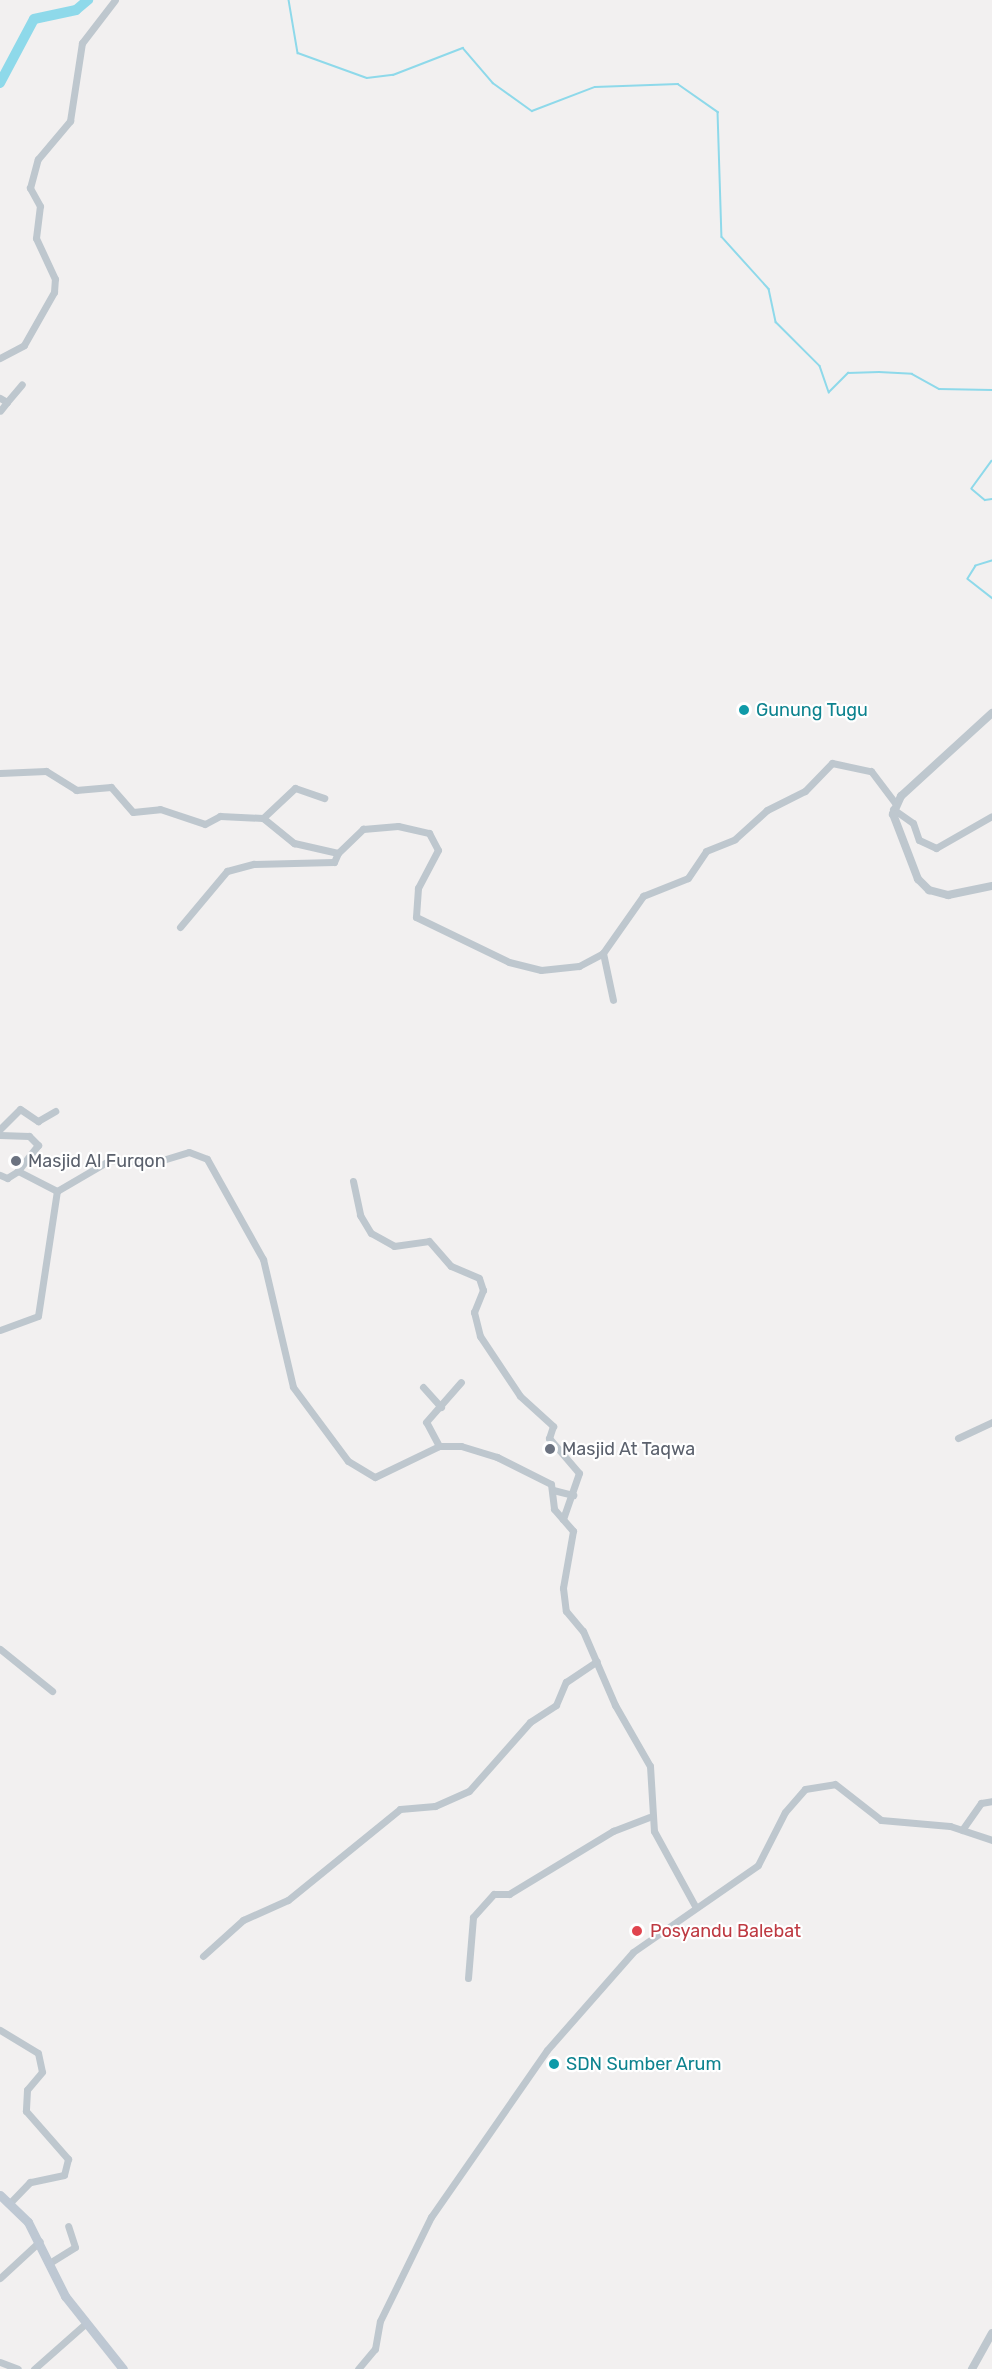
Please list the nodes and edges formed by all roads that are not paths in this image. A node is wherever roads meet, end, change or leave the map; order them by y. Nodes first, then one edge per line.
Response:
1 (110, 2) edge
2 (0, 358) edge
3 (22, 384) dead end
4 (3, 400) edge
5 (0, 411) edge
6 (992, 713) edge
7 (0, 773) edge
8 (324, 798) dead end
9 (894, 806) junction
10 (992, 816) edge
11 (263, 818) junction
12 (338, 853) junction
13 (992, 886) edge
14 (180, 927) dead end
15 (603, 953) junction
16 (613, 1000) dead end
17 (55, 1111) dead end
18 (0, 1129) edge
19 (0, 1136) edge
20 (18, 1171) junction
21 (0, 1175) edge
22 (353, 1182) dead end
23 (57, 1191) junction
24 (0, 1330) edge
25 (461, 1382) dead end
26 (423, 1387) dead end
27 (441, 1407) junction
28 (992, 1422) edge
29 (958, 1438) dead end
30 (440, 1446) junction
31 (553, 1490) junction
32 (573, 1495) junction
33 (562, 1519) junction
34 (0, 1649) edge
35 (597, 1661) junction
36 (52, 1691) dead end
37 (992, 1801) edge
38 (650, 1817) junction
39 (962, 1830) junction
40 (992, 1840) edge
41 (695, 1906) junction
42 (202, 1956) dead end
43 (468, 1978) dead end
44 (0, 2030) edge
45 (0, 2195) edge
46 (10, 2203) junction
47 (68, 2226) dead end
48 (40, 2241) junction
49 (51, 2262) junction
50 (0, 2278) edge
51 (86, 2322) junction
52 (992, 2333) edge
53 (0, 2362) edge
54 (18, 2369) edge
55 (34, 2369) edge
56 (123, 2369) edge
57 (358, 2369) edge
58 (972, 2369) edge

1 - 2 street
3 - 4 street
4 - 5 street
6 - 9 street
7 - 11 street
8 - 11 street
9 - 10 street
9 - 13 street
9 - 15 street
11 - 12 street
12 - 14 street
12 - 15 street
15 - 16 street
17 - 18 street
19 - 20 street
20 - 21 street
20 - 23 street
22 - 32 street
23 - 24 street
23 - 30 street
25 - 27 street
26 - 27 street
27 - 30 street
28 - 29 street
30 - 31 street
31 - 32 street
31 - 33 street
32 - 33 street
33 - 35 street
34 - 36 street
35 - 38 street
35 - 42 street
37 - 39 street
38 - 41 street
38 - 43 street
39 - 40 street
39 - 41 street
41 - 57 street
44 - 46 street
45 - 46 main road
46 - 48 main road
47 - 49 street
48 - 49 main road
48 - 50 street
49 - 51 main road
51 - 55 street
51 - 56 main road
52 - 58 street
53 - 54 street

